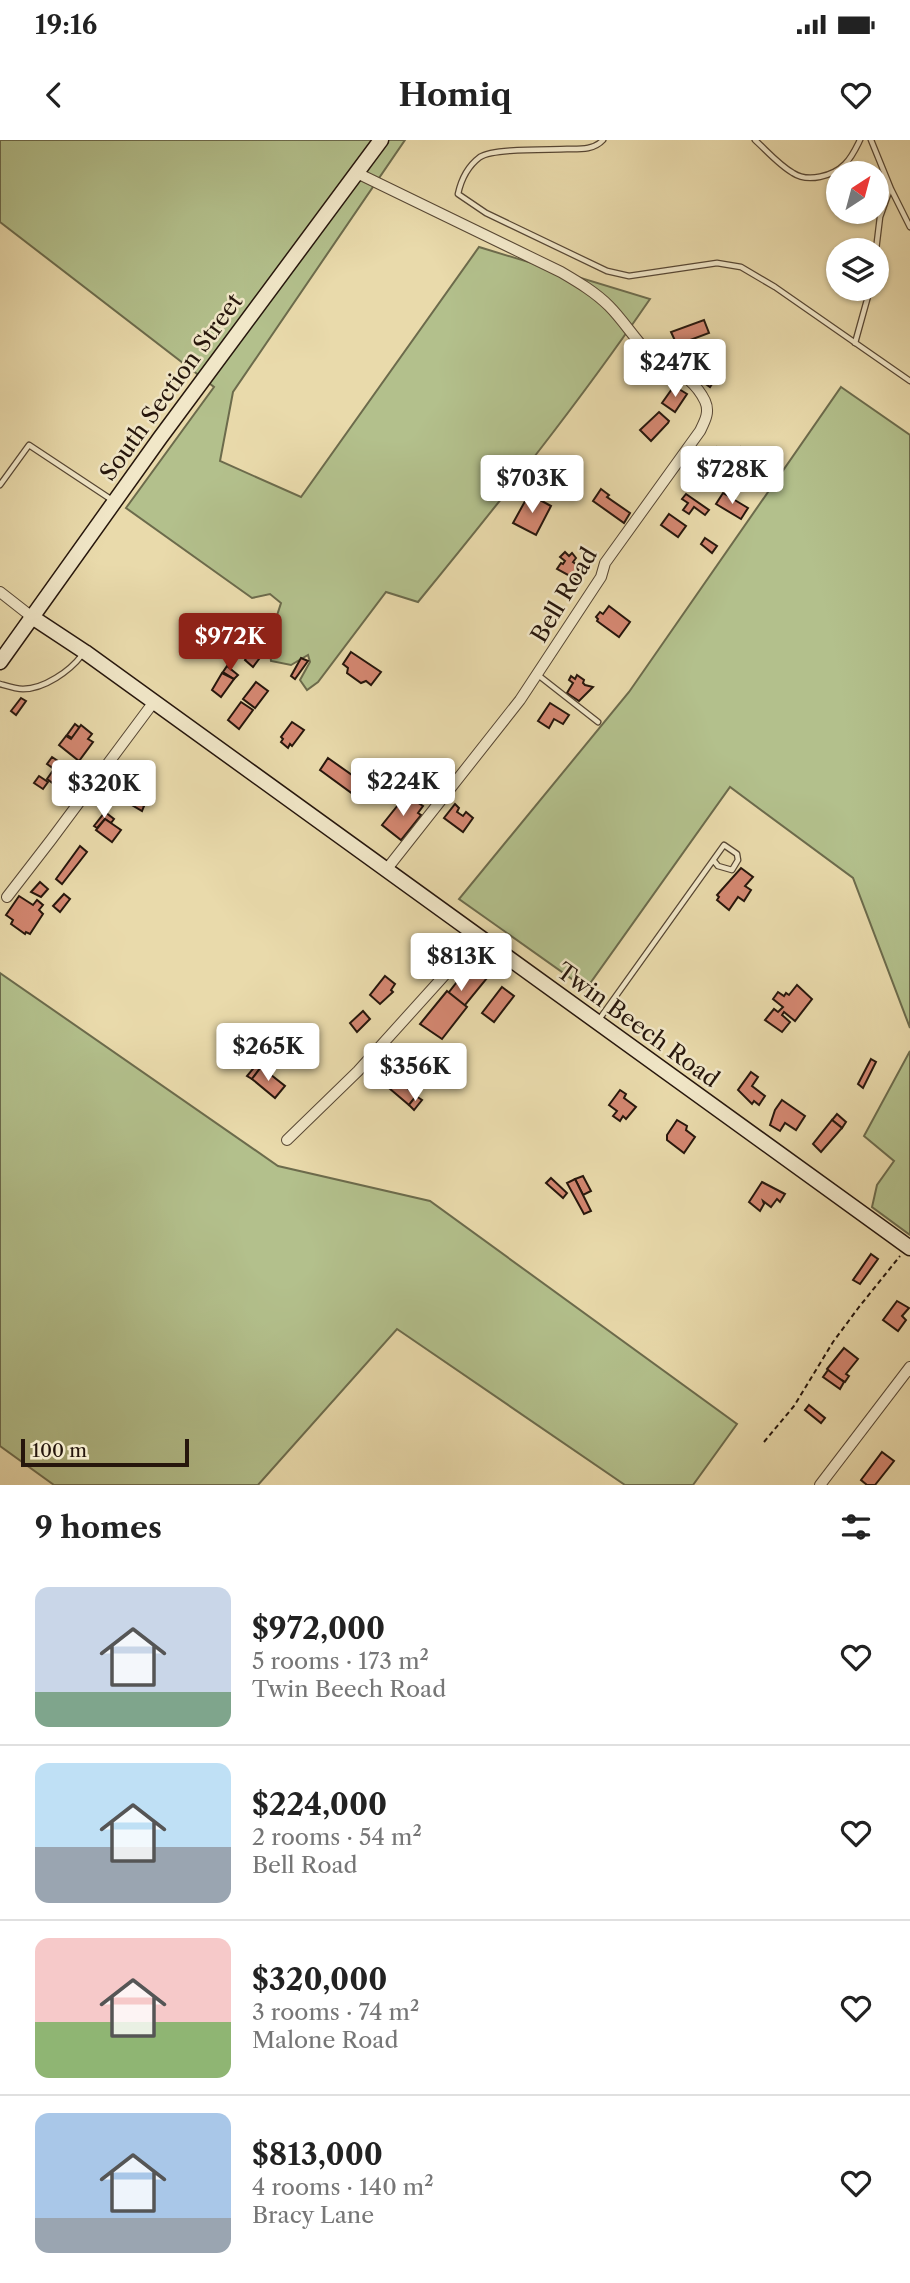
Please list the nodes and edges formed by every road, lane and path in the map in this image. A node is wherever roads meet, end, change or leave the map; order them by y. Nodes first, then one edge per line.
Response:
1 (381, 140) edge
2 (603, 140) edge
3 (755, 140) edge
4 (860, 140) edge
5 (871, 140) edge
6 (357, 173) junction
7 (891, 189) junction
8 (910, 227) edge
9 (877, 238) edge
10 (867, 301) edge
11 (855, 343) junction
12 (910, 381) edge
13 (0, 485) edge
14 (116, 502) junction
15 (0, 592) edge
16 (32, 617) junction
17 (85, 652) junction
18 (0, 662) edge
19 (538, 675) junction
20 (0, 684) edge
21 (153, 703) junction
22 (598, 722) dead end
23 (714, 861) junction
24 (386, 870) junction
25 (7, 897) dead end
26 (479, 937) junction
27 (597, 1023) junction
28 (287, 1140) dead end
29 (909, 1248) edge
30 (910, 1367) edge
31 (764, 1442) dead end
32 (820, 1485) edge

1 - 6 street, South Section Street
2 - 11 lane
3 - 4 lane
5 - 7 lane
6 - 14 street, South Section Street
6 - 19 street, Bell Road
7 - 8 lane
7 - 9 lane
10 - 11 lane
11 - 12 lane
13 - 14 lane
14 - 16 street, South Section Street
15 - 16 street, Twin Beech Road
16 - 17 street, Twin Beech Road
16 - 18 street, South Section Street
17 - 20 lane
17 - 21 street, Twin Beech Road
19 - 22 lane
19 - 24 street, Bell Road
21 - 24 street, Twin Beech Road
21 - 25 street
23 - 23 lane
23 - 27 lane
24 - 26 street, Twin Beech Road
26 - 27 street, Twin Beech Road
26 - 28 street
27 - 29 street, Twin Beech Road
29 - 31 path
30 - 32 street

